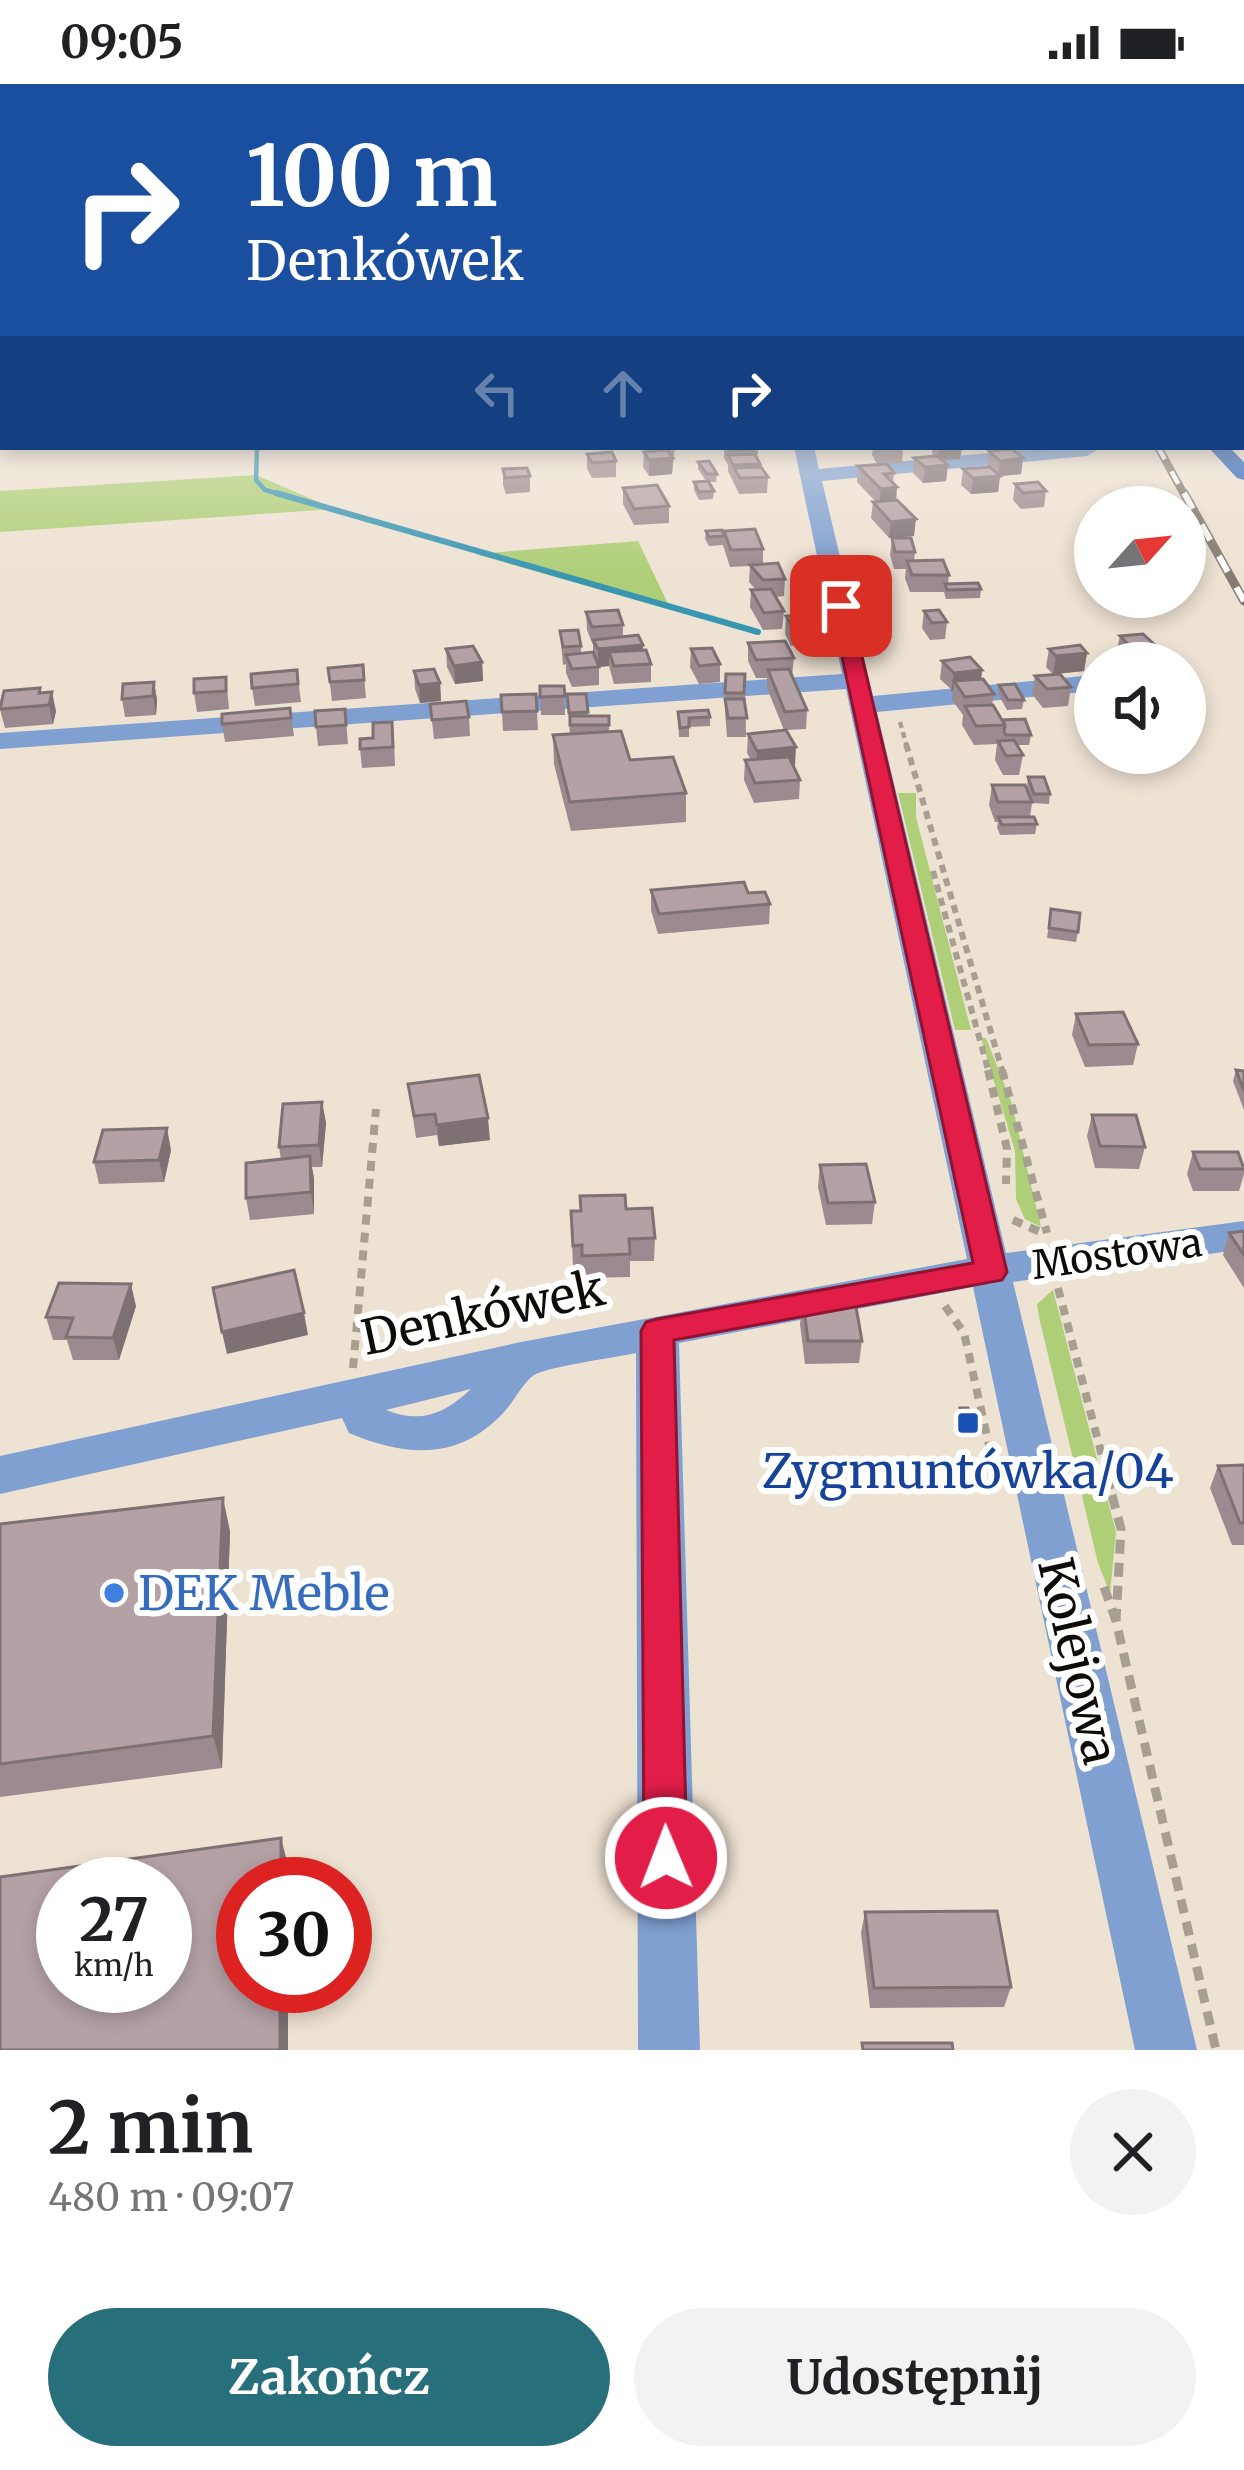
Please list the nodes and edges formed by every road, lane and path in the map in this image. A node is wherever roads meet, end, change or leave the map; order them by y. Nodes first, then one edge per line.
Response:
1 (1087, 450) dead end
2 (1221, 450) edge
3 (808, 462) edge
4 (1244, 474) edge
5 (1074, 684) edge
6 (860, 693) junction
7 (0, 741) edge
8 (376, 1109) dead end
9 (1006, 1194) dead end
10 (1009, 1208) dead end
11 (1048, 1235) junction
12 (1244, 1235) edge
13 (1051, 1248) dead end
14 (991, 1272) junction
15 (1057, 1283) dead end
16 (657, 1331) junction
17 (362, 1394) junction
18 (0, 1474) edge
19 (669, 2050) edge
20 (1166, 2050) edge
21 (1216, 2050) edge

1 - 3 street
2 - 4 main road
3 - 6 street, Kolejowa
5 - 6 street
6 - 7 street
6 - 14 street, Kolejowa
8 - 17 path
9 - 11 path
10 - 11 path
11 - 13 path
12 - 14 street, Mostowa
14 - 16 street, Denkówek
14 - 20 street, Kolejowa
15 - 21 path
16 - 17 street, Denkówek
16 - 19 street
17 - 18 street, Denkówek

